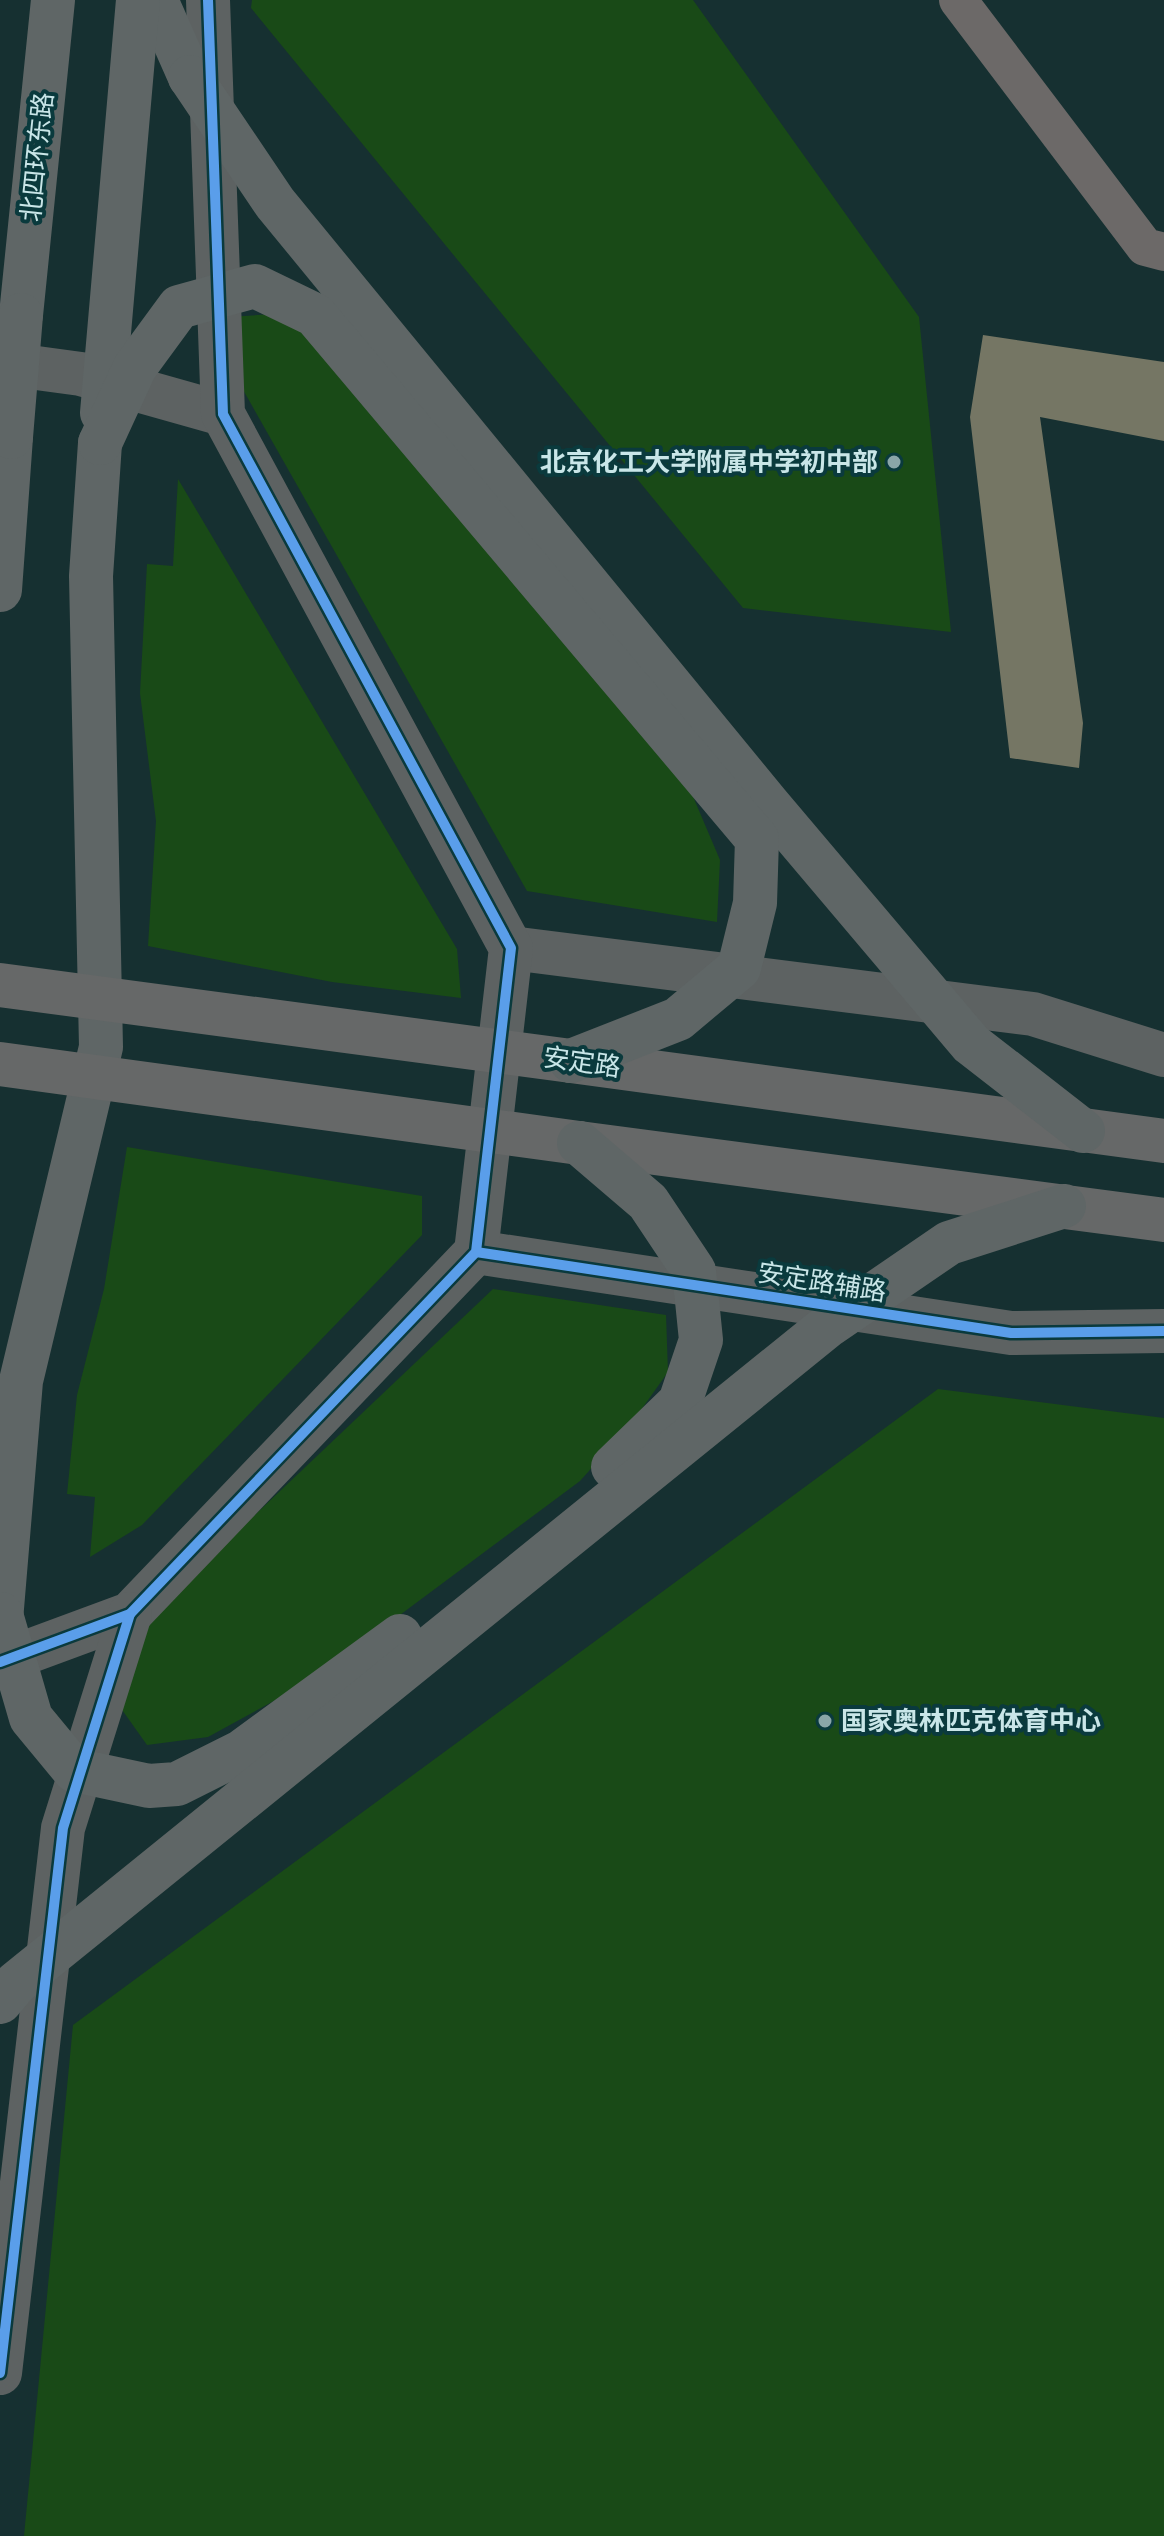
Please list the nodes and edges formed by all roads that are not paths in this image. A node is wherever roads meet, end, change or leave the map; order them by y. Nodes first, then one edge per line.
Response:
1 (53, 0) edge
2 (138, 0) edge
3 (156, 0) edge
4 (208, 0) edge
5 (958, 0) edge
6 (1164, 252) edge
7 (0, 363) edge
8 (223, 414) junction
9 (100, 443) junction
10 (0, 590) edge
11 (511, 948) junction
12 (0, 985) edge
13 (1164, 1055) edge
14 (571, 1061) junction
15 (0, 1064) edge
16 (1083, 1131) junction
17 (1164, 1141) edge
18 (579, 1143) junction
19 (1064, 1206) junction
20 (1164, 1220) edge
21 (476, 1252) junction
22 (1164, 1331) edge
23 (130, 1614) junction
24 (1, 1623) edge
25 (0, 1662) edge
26 (0, 2002) edge
27 (0, 2373) edge

1 - 10 highway, 北四环东路, bridge
2 - 9 highway, bridge
3 - 16 highway, bridge
4 - 8 street
5 - 6 street
7 - 8 street
8 - 11 street
9 - 14 highway, bridge
9 - 24 highway
11 - 13 street
11 - 21 street
12 - 14 main road, 安定路, bridge
14 - 16 main road, 安定路, bridge
15 - 18 main road, bridge
16 - 17 main road, 安定路
18 - 19 main road, bridge
18 - 24 highway, bridge
19 - 20 main road
19 - 26 highway, bridge
21 - 22 street, 安定路辅路
21 - 23 street
23 - 25 street
23 - 27 street

